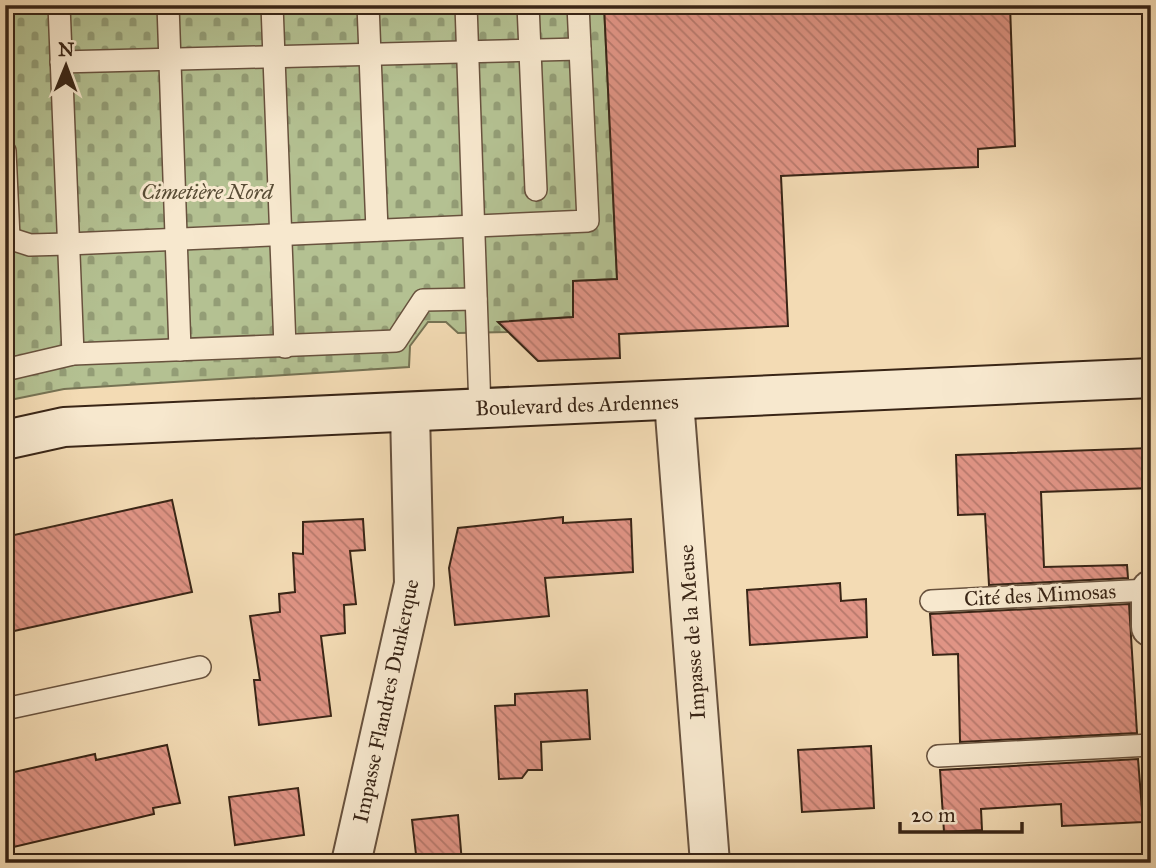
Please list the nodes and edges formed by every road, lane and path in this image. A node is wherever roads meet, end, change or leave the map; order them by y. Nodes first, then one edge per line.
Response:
1 (59, 5) edge
2 (168, 5) edge
3 (272, 5) edge
4 (368, 5) edge
5 (466, 5) edge
6 (528, 5) edge
7 (578, 5) edge
8 (580, 48) junction
9 (530, 50) junction
10 (467, 51) junction
11 (370, 53) junction
12 (274, 56) junction
13 (170, 59) junction
14 (61, 62) junction
15 (5, 151) edge
16 (536, 190) dead end
17 (474, 226) junction
18 (377, 230) junction
19 (281, 234) junction
20 (7, 238) edge
21 (176, 239) junction
22 (68, 244) junction
23 (476, 299) junction
24 (285, 347) junction
25 (180, 350) junction
26 (73, 354) junction
27 (5, 370) edge
28 (1151, 378) edge
29 (674, 401) junction
30 (480, 409) junction
31 (410, 412) junction
32 (5, 440) edge
33 (931, 601) dead end
34 (1150, 602) edge
35 (200, 667) dead end
36 (5, 709) edge
37 (1151, 745) edge
38 (938, 756) dead end
39 (351, 863) edge
40 (710, 863) edge

1 - 14 lane
2 - 13 lane
3 - 12 lane
4 - 11 lane
5 - 10 lane
6 - 9 lane
7 - 8 lane
8 - 9 lane
8 - 17 lane
9 - 10 lane
9 - 16 lane
10 - 11 lane
10 - 17 lane
11 - 12 lane
11 - 18 lane
12 - 13 lane
12 - 19 lane
13 - 14 lane
13 - 21 lane
14 - 22 lane
15 - 20 lane
17 - 18 lane
17 - 23 lane
18 - 19 lane
19 - 21 lane
19 - 24 lane
20 - 22 lane
21 - 22 lane
21 - 25 lane
22 - 26 lane
23 - 24 lane
23 - 30 lane
24 - 25 lane
25 - 26 lane
26 - 27 lane
28 - 29 main road, Boulevard des Ardennes
29 - 30 main road, Boulevard des Ardennes
29 - 40 main road, Impasse de la Meuse
30 - 31 main road, Boulevard des Ardennes
31 - 32 main road, Boulevard des Ardennes
31 - 39 main road, Impasse Flandres Dunkerque
33 - 34 lane, Cité des Mimosas
35 - 36 lane
37 - 38 lane

